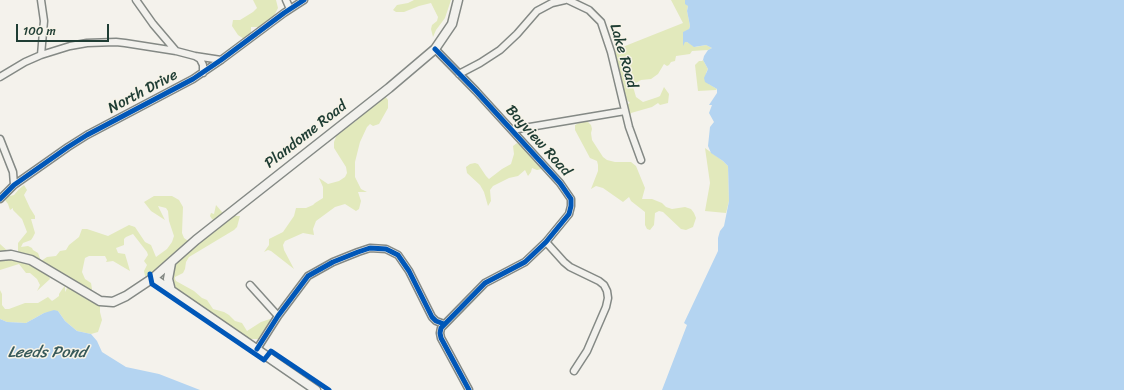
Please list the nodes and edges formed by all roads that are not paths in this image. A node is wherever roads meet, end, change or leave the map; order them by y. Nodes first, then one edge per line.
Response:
1 (41, 0) edge
2 (136, 0) edge
3 (286, 0) edge
4 (458, 0) edge
5 (565, 0) edge
6 (568, 0) edge
7 (300, 2) edge
8 (290, 9) junction
9 (435, 50) junction
10 (176, 51) junction
11 (42, 54) junction
12 (195, 56) junction
13 (221, 60) junction
14 (203, 73) junction
15 (459, 74) junction
16 (0, 77) edge
17 (625, 112) junction
18 (512, 130) junction
19 (0, 139) edge
20 (641, 160) dead end
21 (14, 185) junction
22 (0, 199) edge
23 (546, 242) junction
24 (0, 256) edge
25 (171, 263) junction
26 (152, 278) junction
27 (250, 285) dead end
28 (171, 292) junction
29 (278, 316) junction
30 (444, 324) junction
31 (257, 349) junction
32 (574, 372) dead end
33 (316, 390) edge
34 (469, 390) edge

1 - 11 street
2 - 10 street
3 - 8 street
4 - 9 main road, Plandome Road
5 - 15 street
6 - 17 street, Lake Road
7 - 8 street, North Drive
8 - 13 street, North Drive
9 - 15 street, Bayview Road
9 - 25 main road, Plandome Road
10 - 11 street
10 - 12 street
11 - 16 street
12 - 13 street
12 - 14 street
13 - 14 street, North Drive
14 - 21 street, North Drive
15 - 18 street, Bayview Road
17 - 18 street, Lake Road
17 - 20 street, Lake Road
18 - 23 street, Bayview Road
19 - 21 street
21 - 22 street, North Drive
23 - 30 street, Bayview Road
23 - 32 street
24 - 26 main road, Plandome Road
25 - 26 main road, Plandome Road
25 - 28 main road
26 - 28 main road
27 - 29 street
28 - 31 main road
29 - 30 street
29 - 31 street
30 - 34 street
31 - 33 main road

